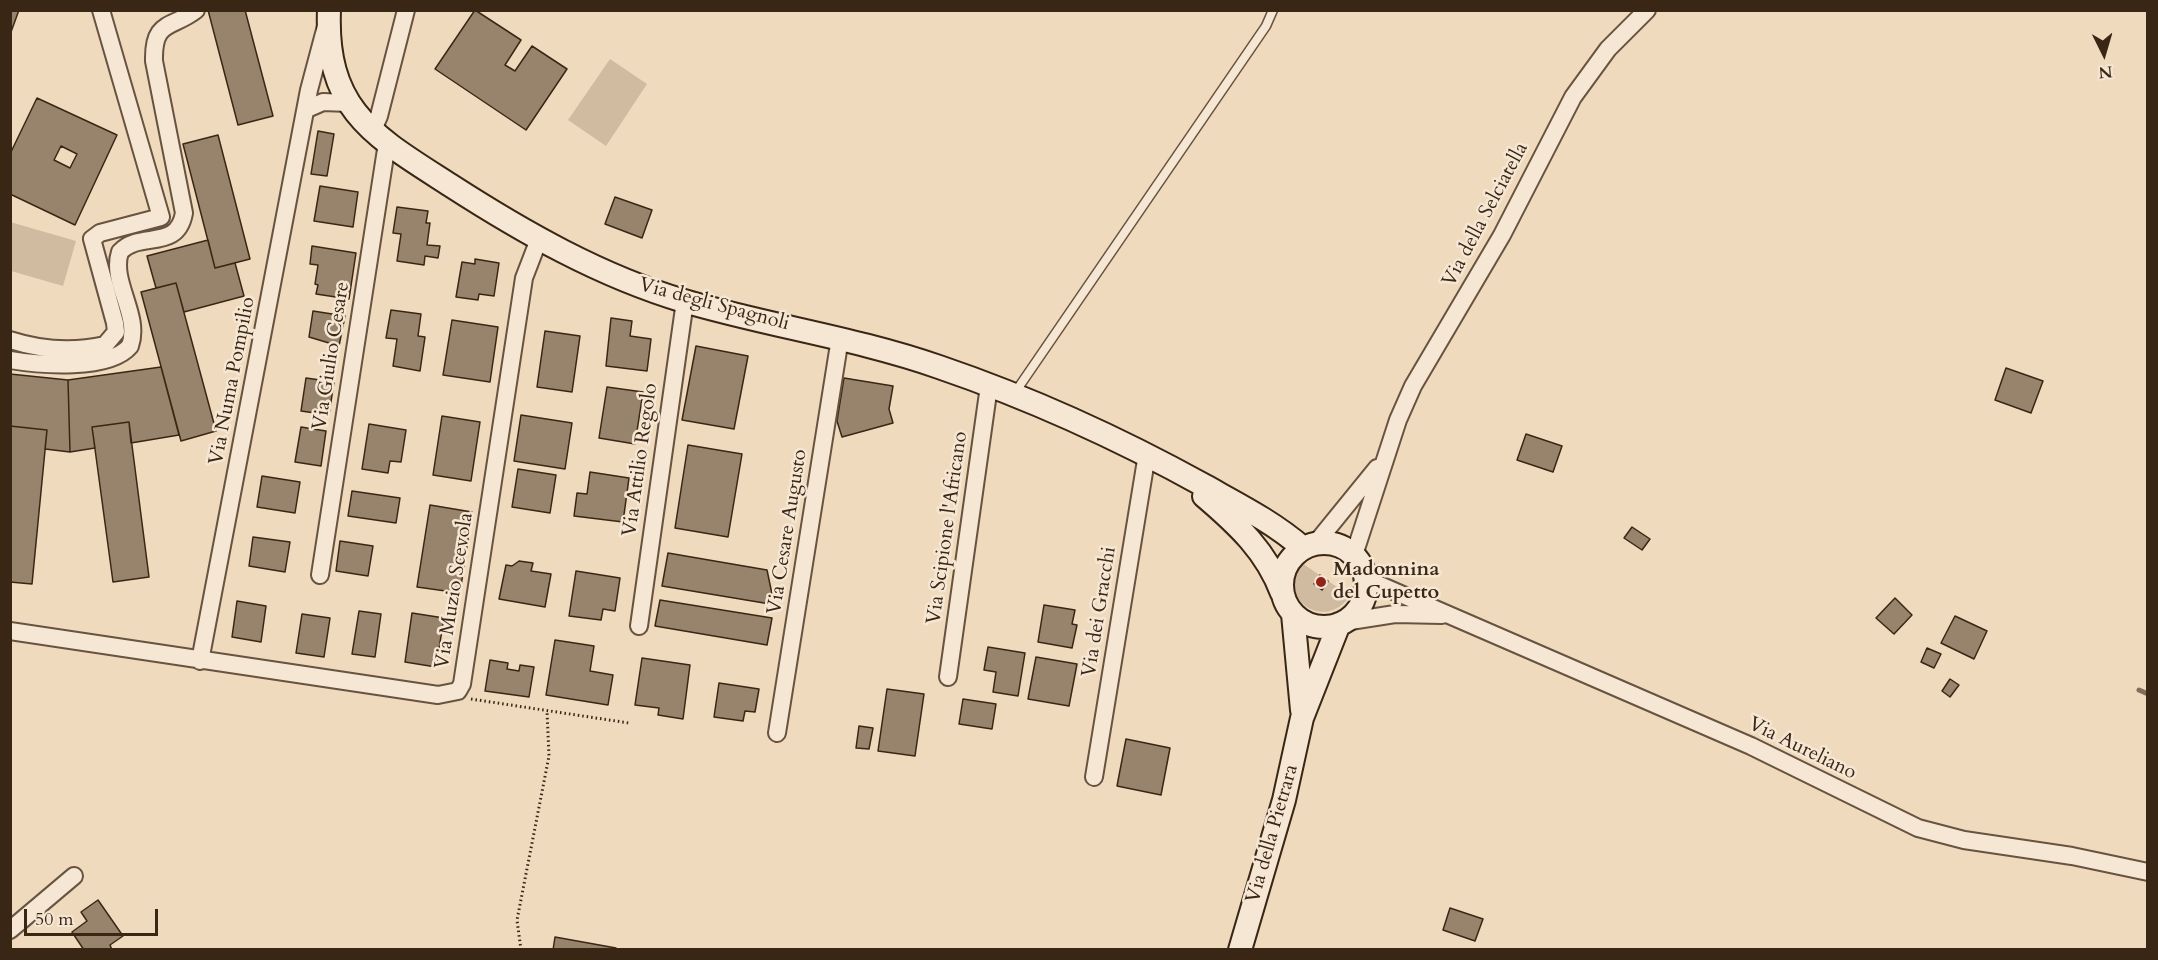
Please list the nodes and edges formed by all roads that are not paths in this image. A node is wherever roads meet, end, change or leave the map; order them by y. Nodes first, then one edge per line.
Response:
1 (101, 10) edge
2 (196, 10) edge
3 (406, 10) edge
4 (1273, 10) edge
5 (1647, 10) edge
6 (328, 16) edge
7 (348, 103) junction
8 (307, 109) junction
9 (379, 137) junction
10 (539, 239) junction
11 (685, 301) junction
12 (840, 338) junction
13 (10, 340) edge
14 (10, 360) edge
15 (989, 386) junction
16 (1014, 395) junction
17 (1147, 454) junction
18 (1387, 455) junction
19 (1169, 466) junction
20 (1310, 546) junction
21 (1354, 555) junction
22 (320, 575) dead end
23 (1366, 579) junction
24 (1288, 604) junction
25 (1452, 615) junction
26 (1341, 623) junction
27 (639, 626) dead end
28 (10, 631) edge
29 (200, 661) junction
30 (948, 676) dead end
31 (1302, 718) junction
32 (777, 733) dead end
33 (1094, 777) dead end
34 (2148, 872) edge
35 (74, 876) dead end
36 (10, 930) edge
37 (1240, 950) edge

1 - 13 street
2 - 14 street
3 - 9 street, Via Giulio Cesare
4 - 16 lane
5 - 18 street, Via della Selciatella
6 - 7 street, Via degli Spagnoli
6 - 8 street, Via Numa Pompilio
7 - 8 street
7 - 9 street, Via degli Spagnoli
8 - 29 street, Via Numa Pompilio
9 - 10 street, Via degli Spagnoli
9 - 22 street, Via Giulio Cesare
10 - 11 street, Via degli Spagnoli
10 - 29 street, Via Muzio Scevola
11 - 12 street, Via degli Spagnoli
11 - 27 street, Via Attilio Regolo
12 - 15 street, Via degli Spagnoli
12 - 32 street, Via Cesare Augusto
15 - 16 street, Via degli Spagnoli
15 - 30 street, Via Scipione l'Africano
16 - 17 street, Via degli Spagnoli
17 - 19 street, Via degli Spagnoli
17 - 33 street, Via dei Gracchi
18 - 20 street, Via della Selciatella
18 - 21 street, Via della Selciatella
19 - 20 street
19 - 24 street, Via della Pietrara
20 - 21 street
20 - 24 street
21 - 23 street
23 - 25 street, Via Aureliano
23 - 26 street
24 - 26 street
24 - 31 street, Via della Pietrara
25 - 26 street, Via Aureliano
25 - 34 street, Via Aureliano
26 - 31 street, Via della Pietrara
28 - 29 street, Via Muzio Scevola
31 - 37 street, Via della Pietrara
35 - 36 street

